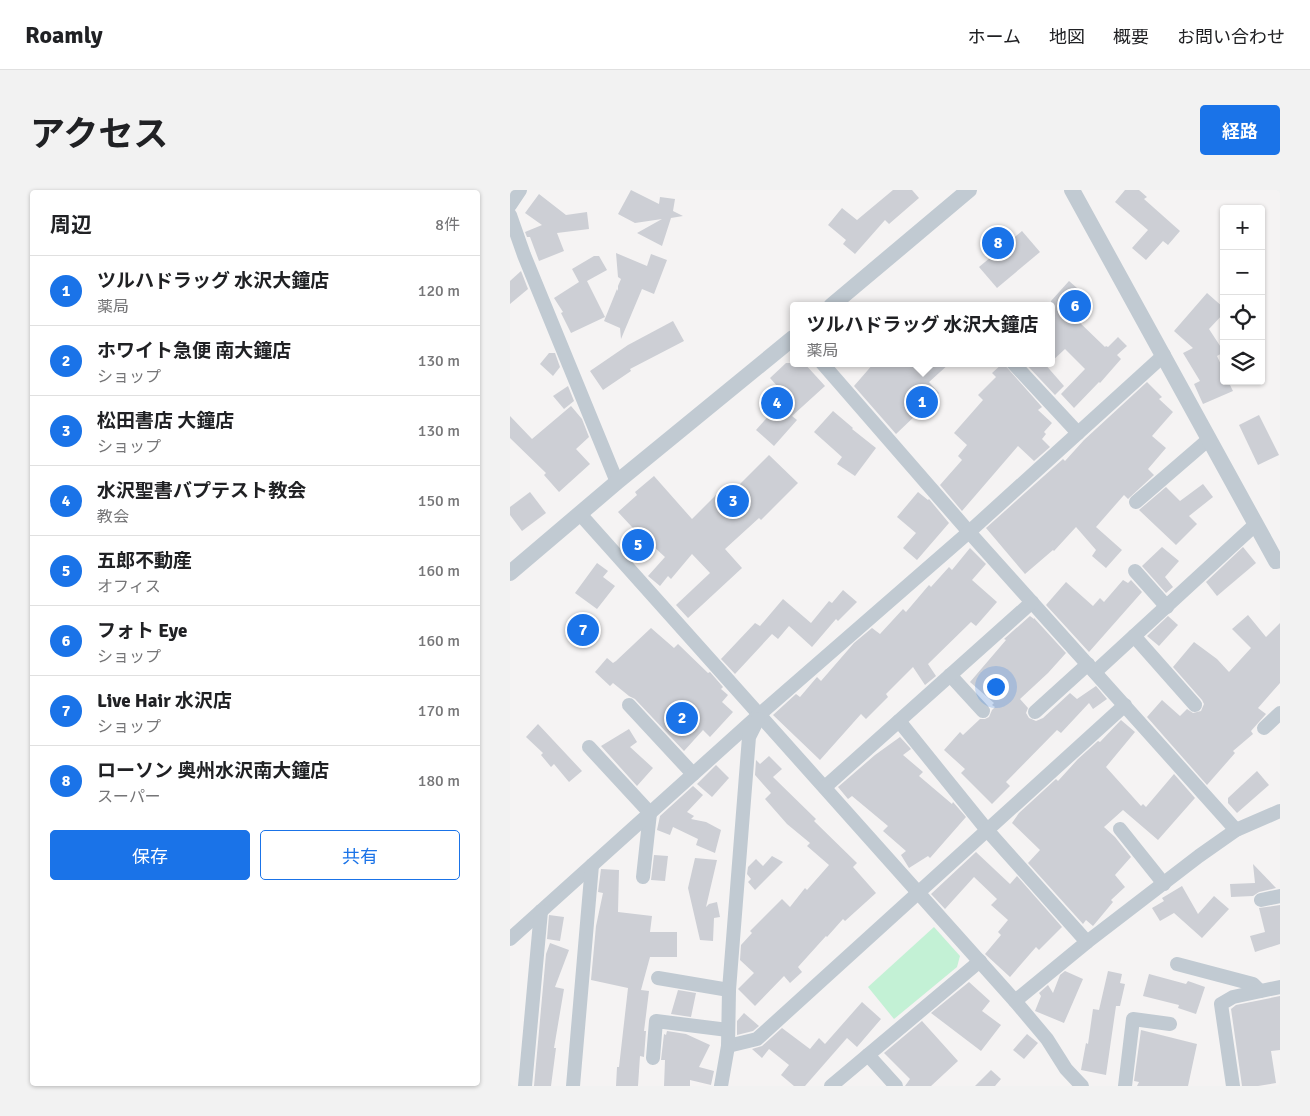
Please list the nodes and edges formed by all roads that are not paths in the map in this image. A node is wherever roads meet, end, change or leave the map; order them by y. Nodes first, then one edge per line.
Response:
1 (520, 190) edge
2 (969, 190) edge
3 (1072, 190) edge
4 (510, 205) edge
5 (510, 215) edge
6 (524, 255) junction
7 (510, 258) edge
8 (837, 302) edge
9 (790, 340) edge
10 (1164, 355) junction
11 (825, 367) edge
12 (1018, 367) edge
13 (1078, 433) junction
14 (1209, 438) junction
15 (617, 482) junction
16 (1136, 502) dead end
17 (580, 514) junction
18 (1256, 524) junction
19 (969, 532) junction
20 (1279, 564) edge
21 (1135, 571) dead end
22 (510, 572) edge
23 (1032, 602) junction
24 (1167, 606) junction
25 (1134, 636) junction
26 (1092, 668) junction
27 (950, 675) junction
28 (629, 705) dead end
29 (1125, 705) junction
30 (1195, 705) dead end
31 (983, 711) dead end
32 (1035, 712) dead end
33 (1280, 713) edge
34 (760, 714) junction
35 (899, 721) junction
36 (1264, 728) dead end
37 (589, 746) dead end
38 (693, 774) junction
39 (825, 787) junction
40 (1280, 811) edge
41 (650, 813) junction
42 (1120, 829) dead end
43 (987, 830) junction
44 (1236, 830) junction
45 (592, 866) junction
46 (643, 877) dead end
47 (1164, 884) junction
48 (918, 892) junction
49 (1280, 896) edge
50 (1261, 900) dead end
51 (541, 911) junction
52 (510, 939) edge
53 (1087, 942) junction
54 (980, 961) junction
55 (1177, 964) dead end
56 (658, 978) dead end
57 (1280, 987) edge
58 (729, 990) junction
59 (1260, 991) junction
60 (1015, 1001) junction
61 (1170, 1024) dead end
62 (728, 1030) junction
63 (728, 1046) junction
64 (868, 1055) junction
65 (653, 1058) dead end
66 (525, 1086) edge
67 (572, 1086) edge
68 (721, 1086) edge
69 (831, 1086) edge
70 (896, 1086) edge
71 (1082, 1086) edge
72 (1125, 1086) edge
73 (1233, 1086) edge

1 - 4 street
2 - 8 street
3 - 10 street
5 - 6 street
6 - 7 street
6 - 15 street
9 - 15 street
10 - 13 street
10 - 14 street
11 - 19 street
12 - 13 street
13 - 19 street
14 - 16 street
14 - 18 street
15 - 17 street
17 - 22 street
17 - 34 street
18 - 20 street
18 - 24 street
19 - 23 street
19 - 34 street
21 - 24 street
23 - 26 street
23 - 27 street
24 - 25 street
25 - 26 street
25 - 30 street
26 - 29 street
26 - 32 street
27 - 31 street
27 - 35 street
28 - 38 street
29 - 43 street
29 - 44 street
33 - 36 street
34 - 38 street
34 - 39 street
34 - 58 street
35 - 39 street
35 - 43 street
37 - 41 street
38 - 41 street
39 - 48 street
40 - 44 street
41 - 45 street
41 - 46 street
42 - 47 street
43 - 48 street
43 - 53 street
44 - 47 street
45 - 51 street
45 - 67 street
47 - 53 street
48 - 54 street
48 - 63 street
49 - 50 street
51 - 52 street
51 - 66 street
53 - 60 street
54 - 60 street
54 - 64 street
55 - 59 street
56 - 58 street
57 - 59 street
58 - 62 street
59 - 73 street
60 - 71 street
61 - 72 street
62 - 63 street
62 - 65 street
63 - 68 street
64 - 69 street
64 - 70 street

